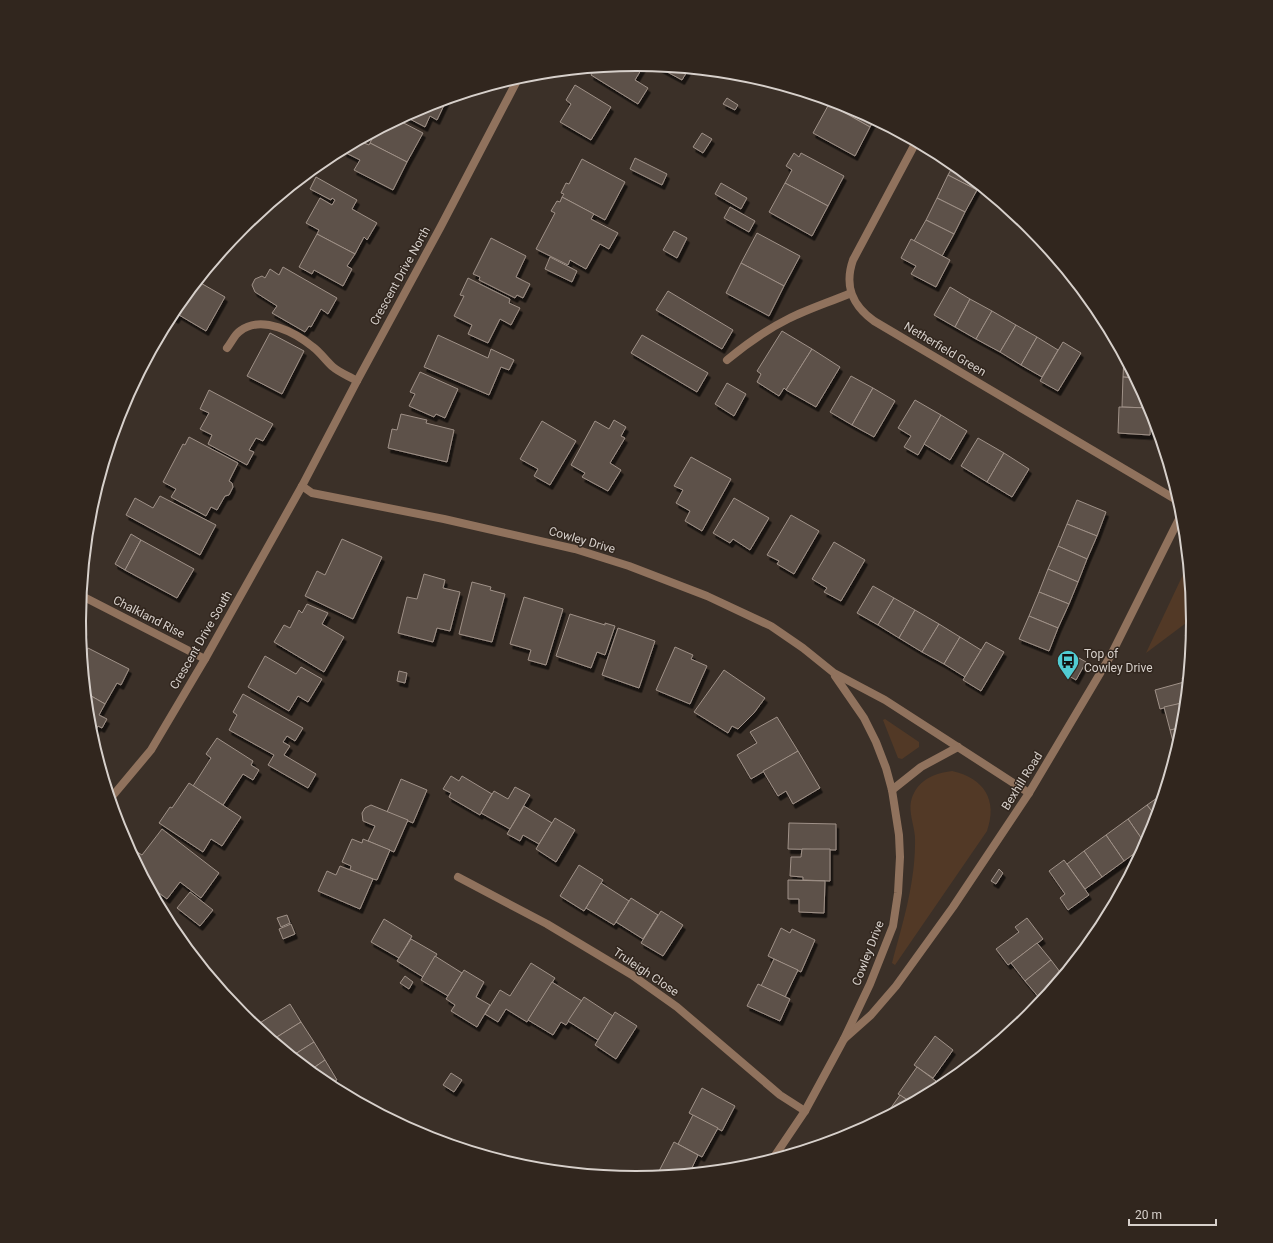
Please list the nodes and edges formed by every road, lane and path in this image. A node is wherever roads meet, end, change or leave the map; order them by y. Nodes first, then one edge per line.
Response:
1 (516, 85) edge
2 (914, 146) edge
3 (851, 293) junction
4 (228, 348) dead end
5 (727, 360) dead end
6 (357, 381) junction
7 (302, 486) junction
8 (1172, 497) edge
9 (1177, 522) edge
10 (87, 598) edge
11 (205, 660) junction
12 (834, 673) junction
13 (958, 747) junction
14 (892, 790) junction
15 (114, 794) edge
16 (1029, 794) junction
17 (458, 877) dead end
18 (844, 1039) junction
19 (804, 1111) junction
20 (776, 1154) edge

1 - 6 street, Crescent Drive North
2 - 3 street, Netherfield Green
3 - 5 street
3 - 8 street, Netherfield Green
4 - 6 street
6 - 7 street, Crescent Drive North
7 - 11 street, Crescent Drive South
7 - 12 street, Cowley Drive
9 - 16 street, Bexhill Road
10 - 11 street, Chalkland Rise
11 - 15 street, Crescent Drive South
12 - 13 street, Cowley Drive
12 - 14 street, Cowley Drive
13 - 14 street
13 - 16 street, Cowley Drive
14 - 18 street, Cowley Drive
16 - 18 street, Bexhill Road
17 - 19 street, Truleigh Close
18 - 19 street, Cowley Drive
19 - 20 street, Cowley Drive

